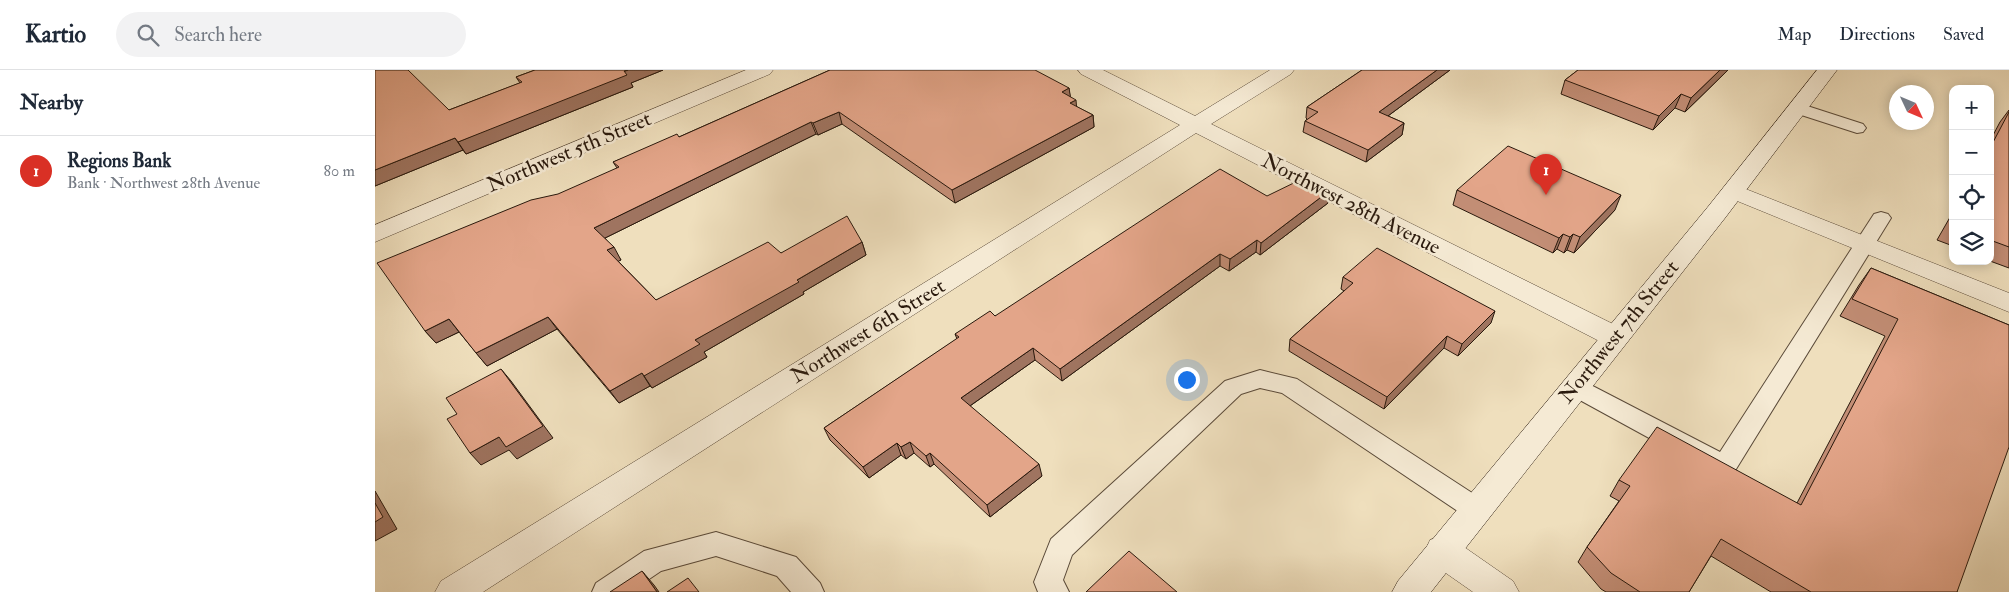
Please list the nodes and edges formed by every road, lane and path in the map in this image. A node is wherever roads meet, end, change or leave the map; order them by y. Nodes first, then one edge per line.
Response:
1 (763, 70) edge
2 (1088, 70) edge
3 (1284, 70) edge
4 (1827, 70) edge
5 (1798, 108) junction
6 (1195, 125) junction
7 (1857, 128) dead end
8 (1733, 192) junction
9 (1881, 218) dead end
10 (375, 234) edge
11 (1865, 245) junction
12 (2009, 303) edge
13 (1615, 337) junction
14 (1575, 387) junction
15 (1477, 510) junction
16 (1441, 551) junction
17 (453, 592) edge
18 (606, 592) edge
19 (810, 592) edge
20 (1055, 592) edge
21 (1409, 592) edge
22 (1501, 592) edge

1 - 10 street, Northwest 5th Street
2 - 6 street, Northwest 28th Avenue
3 - 6 street, Northwest 6th Street
4 - 5 street, Northwest 7th Street
5 - 7 lane
5 - 8 street, Northwest 7th Street
6 - 13 street, Northwest 28th Avenue
6 - 17 street, Northwest 6th Street
8 - 11 street
8 - 13 street, Northwest 7th Street
9 - 11 lane
11 - 12 street
11 - 14 lane
13 - 14 street, Northwest 7th Street
14 - 15 street, Northwest 7th Street
15 - 16 street, Northwest 7th Street
15 - 20 lane
16 - 21 street, Northwest 7th Street
16 - 22 street
18 - 19 lane

